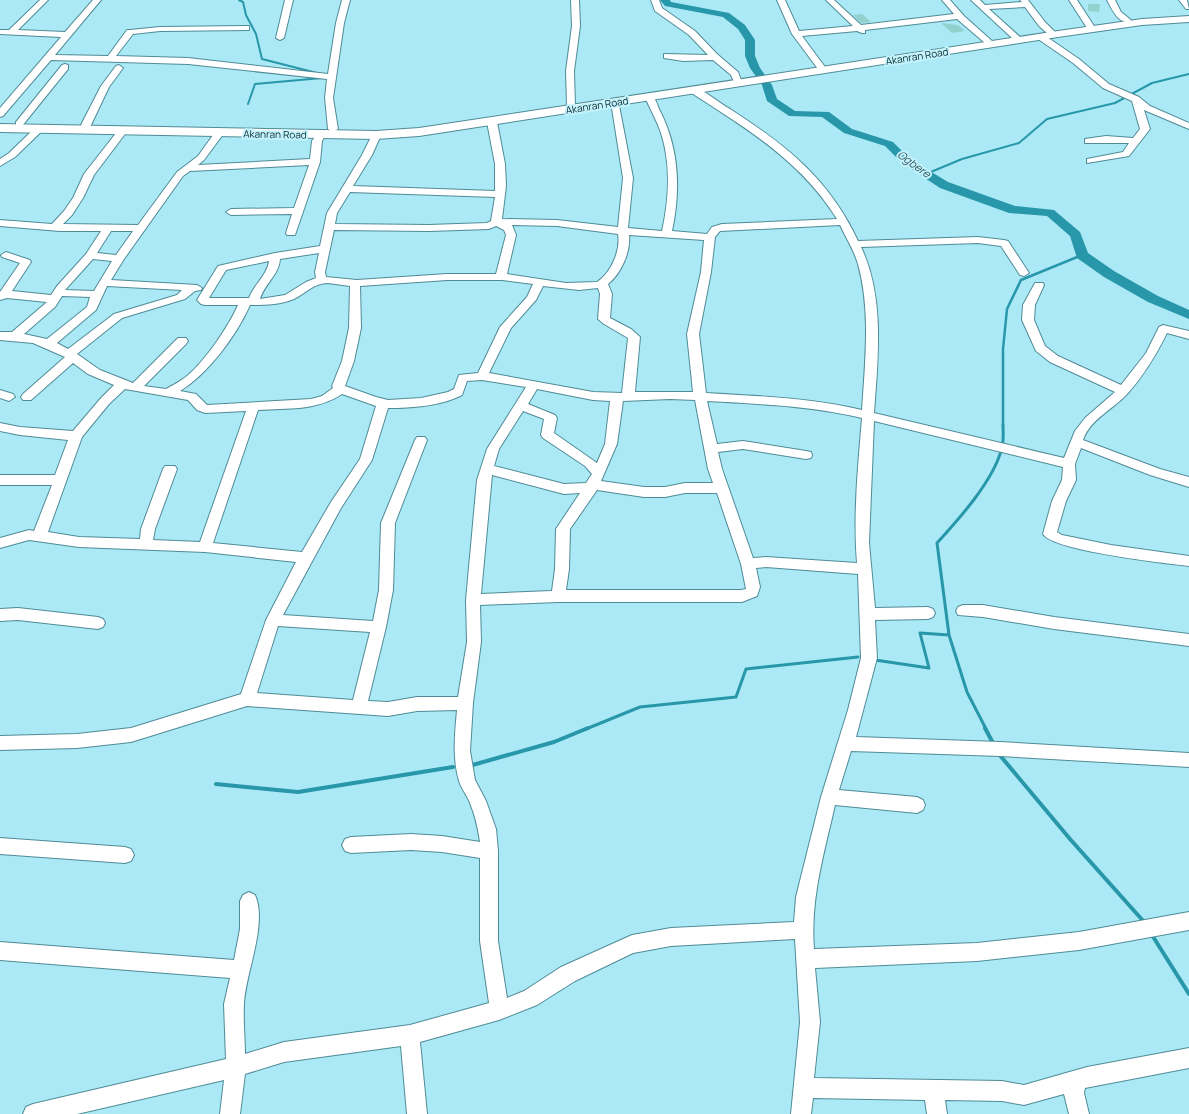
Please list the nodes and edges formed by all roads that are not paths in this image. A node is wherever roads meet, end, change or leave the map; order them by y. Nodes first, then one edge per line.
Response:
1 (44, 0) edge
2 (97, 0) edge
3 (290, 0) edge
4 (346, 0) edge
5 (575, 0) edge
6 (655, 0) edge
7 (780, 0) edge
8 (830, 0) edge
9 (946, 0) edge
10 (975, 0) edge
11 (1073, 0) edge
12 (1111, 0) edge
13 (1183, 0) edge
14 (1026, 2) edge
15 (983, 7) junction
16 (1189, 7) edge
17 (960, 16) junction
18 (1189, 18) edge
19 (1127, 20) junction
20 (1090, 26) junction
21 (246, 28) dead end
22 (860, 29) junction
23 (0, 32) edge
24 (12, 32) junction
25 (1051, 32) junction
26 (796, 34) junction
27 (66, 35) junction
28 (1016, 37) junction
29 (1041, 37) junction
30 (280, 38) dead end
31 (988, 41) junction
32 (667, 56) dead end
33 (50, 57) junction
34 (715, 57) junction
35 (896, 57) junction
36 (111, 58) junction
37 (65, 67) dead end
38 (822, 67) junction
39 (119, 68) dead end
40 (332, 77) junction
41 (764, 77) junction
42 (737, 80) junction
43 (693, 90) junction
44 (649, 97) junction
45 (1130, 97) junction
46 (615, 102) junction
47 (570, 106) junction
48 (1189, 113) edge
49 (0, 114) edge
50 (1176, 120) junction
51 (492, 122) junction
52 (0, 124) edge
53 (19, 124) junction
54 (86, 125) junction
55 (1189, 126) edge
56 (0, 128) edge
57 (40, 128) junction
58 (333, 129) junction
59 (123, 130) junction
60 (219, 132) junction
61 (302, 132) junction
62 (321, 134) junction
63 (376, 135) junction
64 (1088, 141) dead end
65 (1137, 141) junction
66 (1090, 161) dead end
67 (315, 162) junction
68 (0, 163) edge
69 (187, 168) junction
70 (348, 189) junction
71 (500, 194) junction
72 (298, 211) junction
73 (231, 212) dead end
74 (496, 222) junction
75 (844, 222) junction
76 (0, 223) edge
77 (330, 227) junction
78 (60, 228) junction
79 (108, 228) junction
80 (142, 228) junction
81 (623, 231) junction
82 (291, 233) dead end
83 (666, 235) junction
84 (710, 237) junction
85 (854, 244) junction
86 (325, 249) junction
87 (6, 255) dead end
88 (90, 256) junction
89 (275, 256) junction
90 (120, 258) junction
91 (1024, 273) dead end
92 (501, 277) junction
93 (323, 280) junction
94 (540, 281) junction
95 (105, 283) junction
96 (355, 283) junction
97 (602, 284) junction
98 (1039, 285) dead end
99 (192, 288) junction
100 (210, 288) junction
101 (97, 294) junction
102 (2, 295) edge
103 (56, 296) junction
104 (249, 302) junction
105 (16, 335) junction
106 (1189, 335) edge
107 (0, 336) edge
108 (182, 340) dead end
109 (48, 345) junction
110 (71, 356) junction
111 (482, 376) junction
112 (123, 384) junction
113 (534, 384) junction
114 (136, 388) junction
115 (341, 390) junction
116 (1123, 391) junction
117 (168, 393) junction
118 (27, 397) dead end
119 (623, 397) junction
120 (700, 397) junction
121 (383, 404) junction
122 (254, 405) junction
123 (521, 406) junction
124 (868, 414) junction
125 (0, 427) edge
126 (76, 436) junction
127 (421, 440) dead end
128 (1077, 442) junction
129 (711, 449) junction
130 (806, 455) dead end
131 (1069, 464) junction
132 (170, 469) dead end
133 (487, 469) junction
134 (0, 480) edge
135 (59, 480) junction
136 (1189, 482) edge
137 (589, 487) junction
138 (721, 488) junction
139 (39, 537) junction
140 (0, 543) edge
141 (146, 544) junction
142 (204, 547) junction
143 (307, 558) junction
144 (1189, 561) edge
145 (748, 564) junction
146 (864, 569) junction
147 (558, 596) junction
148 (473, 600) junction
149 (963, 611) dead end
150 (928, 613) dead end
151 (868, 614) junction
152 (0, 615) edge
153 (273, 620) junction
154 (98, 623) dead end
155 (379, 627) junction
156 (1189, 640) edge
157 (247, 699) junction
158 (465, 703) junction
159 (359, 707) junction
160 (0, 743) edge
161 (845, 744) junction
162 (1189, 760) edge
163 (829, 797) junction
164 (918, 805) dead end
165 (351, 845) dead end
166 (0, 846) edge
167 (489, 851) junction
168 (125, 854) dead end
169 (249, 901) dead end
170 (1189, 921) edge
171 (803, 930) junction
172 (0, 951) edge
173 (806, 959) junction
174 (242, 970) junction
175 (499, 1010) junction
176 (410, 1035) junction
177 (1189, 1058) edge
178 (236, 1067) junction
179 (1076, 1081) junction
180 (805, 1088) junction
181 (934, 1091) junction
182 (33, 1114) edge
183 (230, 1114) edge
184 (417, 1114) edge
185 (801, 1114) edge
186 (938, 1114) edge
187 (1079, 1114) edge

1 - 24 street
2 - 27 street
3 - 30 street
4 - 40 street
5 - 47 street
6 - 34 street
7 - 26 street
8 - 22 street
9 - 17 street
10 - 15 street
11 - 20 street
12 - 19 street
13 - 16 street
14 - 15 street
14 - 25 street
15 - 28 street
17 - 22 street
17 - 31 street
18 - 19 main road, Akanran Road
18 - 29 main road, Akanran Road
19 - 20 main road, Akanran Road
20 - 25 main road, Akanran Road
21 - 36 street
22 - 26 street
23 - 24 street
24 - 27 street
25 - 28 main road, Akanran Road
26 - 38 street
27 - 33 street
28 - 31 main road, Akanran Road
29 - 35 main road, Akanran Road
29 - 45 street
31 - 35 main road, Akanran Road
32 - 34 street
33 - 36 street
33 - 49 street
34 - 42 street
35 - 38 main road, Akanran Road
35 - 41 main road, Akanran Road
36 - 40 street
37 - 53 street
38 - 41 main road, Akanran Road
39 - 54 street
40 - 58 street
41 - 42 main road, Akanran Road
41 - 43 main road, Akanran Road
42 - 47 main road, Akanran Road
43 - 44 main road, Akanran Road
43 - 75 street
44 - 46 main road, Akanran Road
44 - 83 street
45 - 50 street
45 - 65 street
46 - 51 main road, Akanran Road
46 - 81 street
47 - 58 main road, Akanran Road
48 - 50 street
50 - 55 street
51 - 63 main road, Akanran Road
51 - 71 street
52 - 53 main road, Akanran Road
53 - 54 main road, Akanran Road
54 - 61 main road, Akanran Road
56 - 57 main road, Akanran Road
57 - 59 main road, Akanran Road
57 - 68 street
58 - 61 main road, Akanran Road
59 - 60 main road, Akanran Road
59 - 78 street
60 - 61 main road, Akanran Road
60 - 69 street
61 - 62 main road, Akanran Road
62 - 63 main road, Akanran Road
62 - 67 street
63 - 70 street
64 - 65 street
65 - 66 street
67 - 69 street
67 - 72 street
69 - 80 street
70 - 71 street
70 - 77 street
71 - 74 street
72 - 73 street
72 - 82 street
74 - 77 street
74 - 81 street
74 - 92 street
75 - 84 street
75 - 85 street
76 - 78 street
77 - 86 street
78 - 79 street
79 - 80 street
79 - 88 street
80 - 90 street
81 - 83 street
81 - 97 street
83 - 84 street
84 - 120 street
85 - 91 street
85 - 124 street
86 - 89 street
86 - 93 street
87 - 102 street
88 - 90 street
88 - 103 street
89 - 100 street
89 - 104 street
90 - 95 street
92 - 94 street
92 - 96 street
93 - 96 street
93 - 104 street
94 - 97 street
94 - 111 street
95 - 99 street
95 - 101 street
96 - 115 street
97 - 119 street
98 - 116 street
99 - 100 street
99 - 110 street
100 - 104 street
101 - 103 street
101 - 109 street
102 - 103 street
103 - 105 street
104 - 117 street
105 - 107 street
105 - 109 street
106 - 116 street
108 - 114 street
109 - 110 street
110 - 112 street
110 - 118 street
111 - 113 street
111 - 121 street
112 - 114 street
112 - 126 street
113 - 119 street
113 - 123 street
114 - 117 street
115 - 121 street
115 - 122 street
116 - 128 street
117 - 122 street
119 - 120 street
119 - 137 street
120 - 124 street
120 - 129 street
121 - 143 street
122 - 142 street
123 - 133 street
123 - 137 street
124 - 131 street
124 - 146 street
125 - 126 street
126 - 135 street
127 - 155 street
128 - 131 street
128 - 136 street
129 - 130 street
129 - 138 street
131 - 144 street
132 - 141 street
133 - 137 street
133 - 148 street
134 - 135 street
135 - 139 street
137 - 138 street
137 - 147 street
138 - 145 street
139 - 140 street
139 - 141 street
141 - 142 street
142 - 143 street
143 - 153 street
145 - 146 street
145 - 147 street
146 - 151 street
147 - 148 street
148 - 158 street
149 - 156 street
150 - 151 street
151 - 161 street
152 - 154 street
153 - 155 street
153 - 157 street
155 - 159 street
157 - 159 street
157 - 160 street
158 - 159 street
158 - 167 street
161 - 162 street
161 - 163 street
163 - 164 street
163 - 171 street
165 - 167 street
166 - 168 street
167 - 175 street
169 - 174 street
170 - 173 street
171 - 173 street
171 - 175 street
172 - 174 street
173 - 180 street
174 - 178 street
175 - 176 street
176 - 178 street
176 - 184 street
177 - 179 street
178 - 182 street
178 - 183 street
179 - 181 street
179 - 187 street
180 - 181 street
180 - 185 street
181 - 186 street

